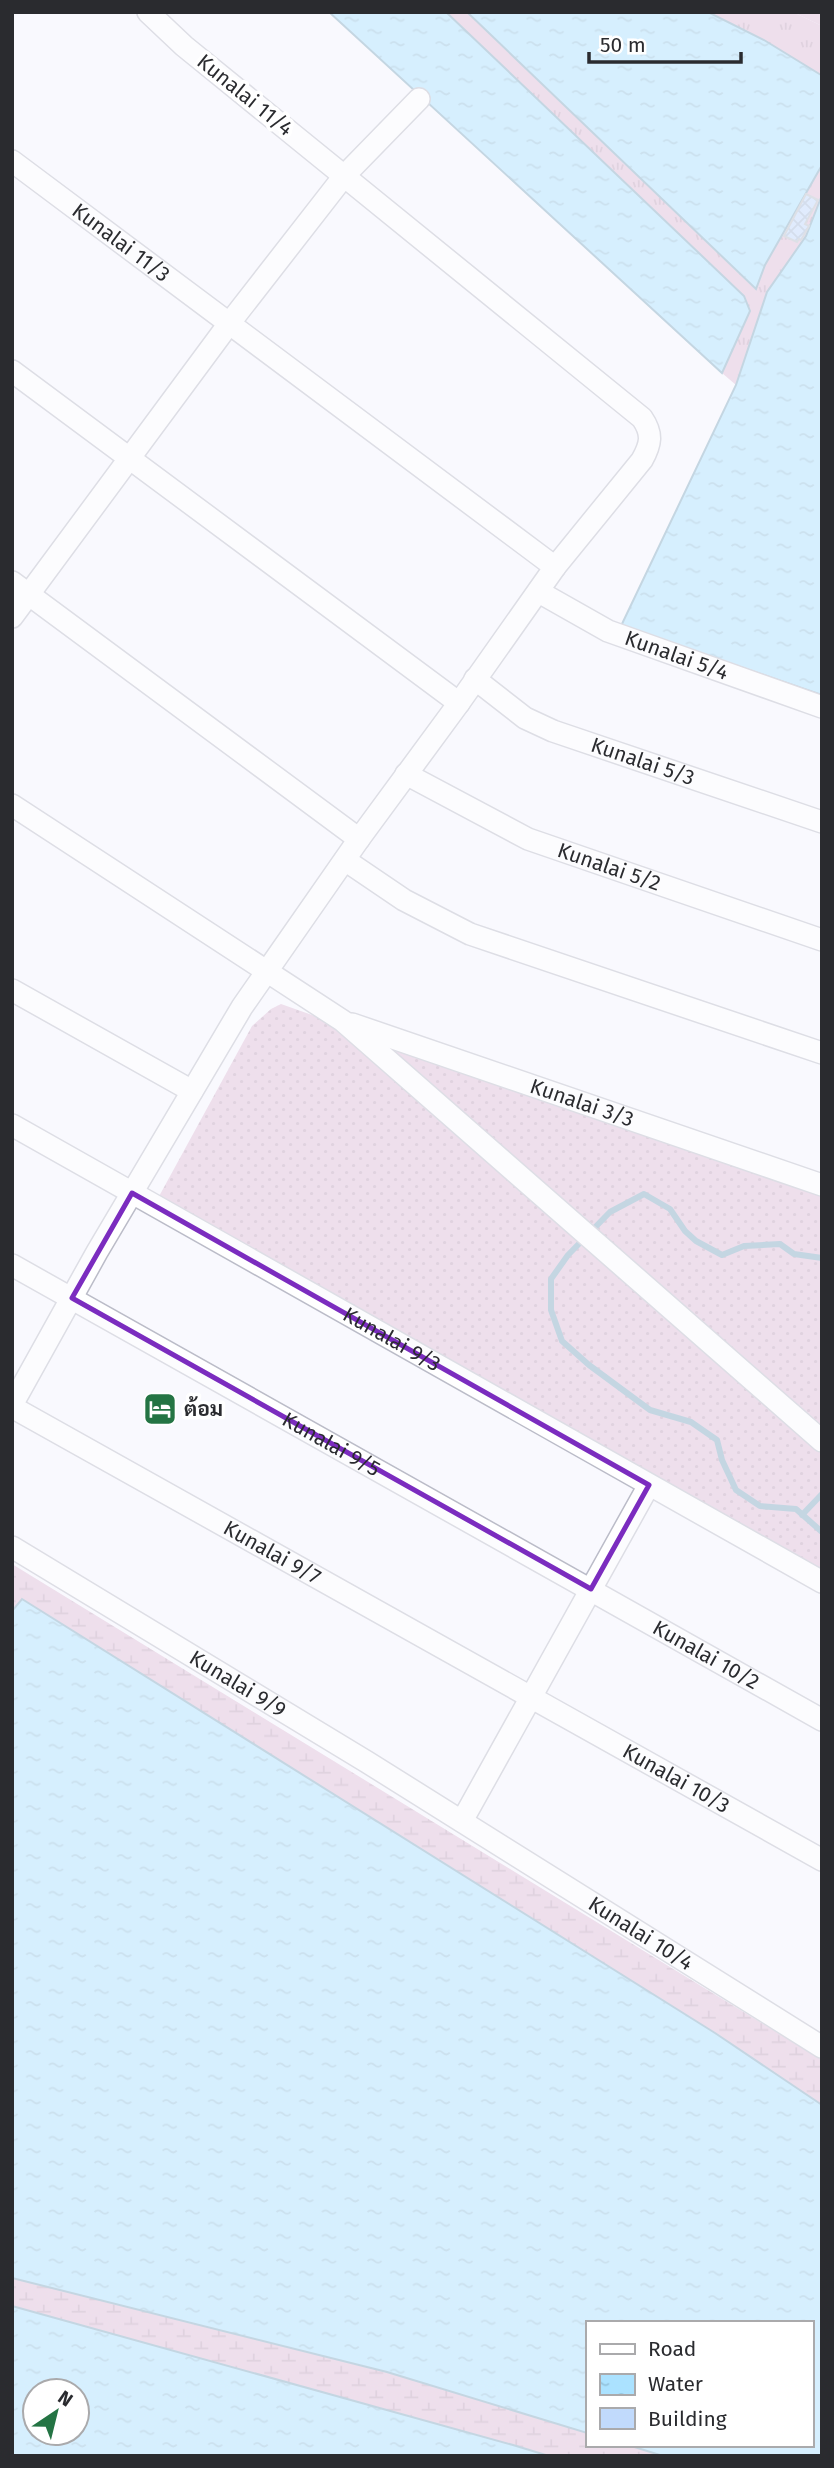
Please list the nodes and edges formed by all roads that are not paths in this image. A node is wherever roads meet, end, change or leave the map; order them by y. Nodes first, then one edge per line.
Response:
1 (148, 12) edge
2 (419, 99) dead end
3 (12, 161) edge
4 (344, 176) junction
5 (228, 325) junction
6 (12, 371) edge
7 (131, 460) junction
8 (555, 567) junction
9 (20, 587) edge
10 (539, 593) junction
11 (12, 617) edge
12 (475, 679) junction
13 (459, 702) junction
14 (822, 706) edge
15 (406, 774) junction
16 (12, 805) edge
17 (822, 822) edge
18 (359, 839) junction
19 (345, 860) junction
20 (822, 940) edge
21 (268, 970) junction
22 (12, 989) edge
23 (343, 1021) junction
24 (822, 1053) edge
25 (192, 1091) junction
26 (12, 1125) edge
27 (822, 1185) edge
28 (132, 1193) junction
29 (12, 1265) edge
30 (72, 1298) junction
31 (12, 1406) edge
32 (822, 1441) edge
33 (649, 1485) junction
34 (12, 1547) edge
35 (822, 1582) edge
36 (592, 1589) junction
37 (531, 1697) junction
38 (822, 1720) edge
39 (462, 1821) junction
40 (822, 1860) edge
41 (822, 2047) edge

1 - 4 street, Kunalai 11/4
2 - 4 street
3 - 5 street, Kunalai 11/3
4 - 5 street
4 - 8 street, Kunalai 11/4
5 - 7 street
5 - 8 street, Kunalai 11/3
6 - 7 street
7 - 9 street
7 - 13 street
8 - 10 street
9 - 11 street
9 - 18 street
10 - 12 street
10 - 14 street, Kunalai 5/4
12 - 13 street
12 - 17 street, Kunalai 5/3
13 - 15 street
15 - 18 street
15 - 20 street, Kunalai 5/2
16 - 21 street
18 - 19 street
19 - 21 street
19 - 24 street
21 - 23 street
21 - 25 street
22 - 25 street
23 - 27 street, Kunalai 3/3
23 - 32 street
25 - 28 street
26 - 28 street, Kunalai 9/3
28 - 30 street
28 - 33 street, Kunalai 9/3
29 - 30 street, Kunalai 9/5
30 - 31 street
30 - 36 street, Kunalai 9/5
31 - 37 street, Kunalai 9/7
33 - 35 street, Kunalai 9/3
33 - 36 street
34 - 39 street, Kunalai 9/9
36 - 37 street
36 - 38 street, Kunalai 10/2
37 - 39 street
37 - 40 street, Kunalai 10/3
39 - 41 street, Kunalai 10/4

